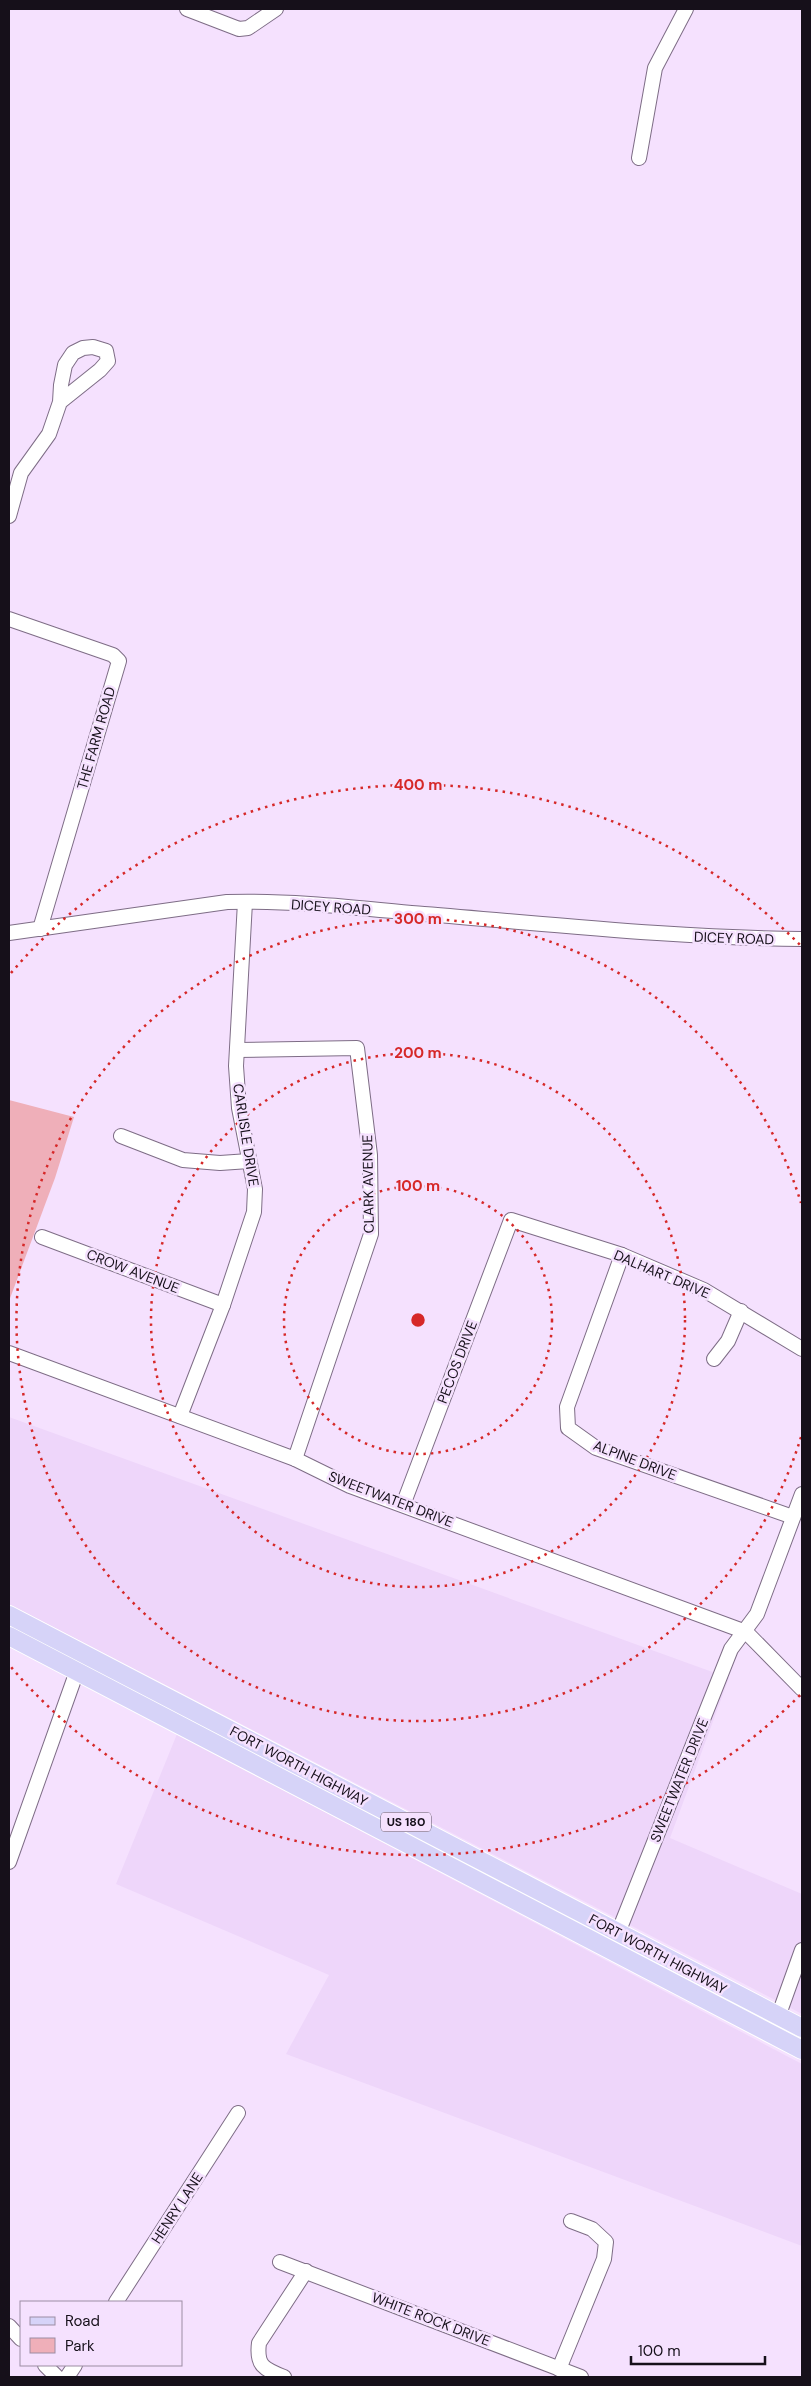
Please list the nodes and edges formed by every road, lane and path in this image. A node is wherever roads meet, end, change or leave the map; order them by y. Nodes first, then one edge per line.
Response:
1 (187, 9) edge
2 (276, 9) edge
3 (686, 9) edge
4 (639, 158) dead end
5 (60, 402) dead end
6 (9, 516) edge
7 (9, 619) edge
8 (245, 902) junction
9 (40, 928) junction
10 (9, 933) edge
11 (802, 940) edge
12 (237, 1050) junction
13 (121, 1136) dead end
14 (249, 1161) junction
15 (511, 1220) joint
16 (42, 1237) dead end
17 (622, 1256) junction
18 (223, 1305) junction
19 (741, 1311) junction
20 (802, 1349) edge
21 (9, 1353) edge
22 (714, 1359) dead end
23 (180, 1416) junction
24 (295, 1459) junction
25 (802, 1494) edge
26 (403, 1504) junction
27 (793, 1517) junction
28 (9, 1615) edge
29 (41, 1632) junction
30 (746, 1632) junction
31 (9, 1636) edge
32 (32, 1648) junction
33 (76, 1671) junction
34 (802, 1689) edge
35 (292, 1763) junction
36 (285, 1780) junction
37 (455, 1847) junction
38 (9, 1862) edge
39 (446, 1864) junction
40 (547, 1907) junction
41 (618, 1933) junction
42 (802, 1950) edge
43 (691, 1992) junction
44 (778, 2017) junction
45 (802, 2028) edge
46 (802, 2038) edge
47 (784, 2040) junction
48 (802, 2050) edge
49 (238, 2113) dead end
50 (571, 2221) dead end
51 (280, 2262) dead end
52 (306, 2271) junction
53 (117, 2301) edge
54 (9, 2326) edge
55 (20, 2338) edge
56 (46, 2366) edge
57 (74, 2366) edge
58 (560, 2369) junction
59 (57, 2377) edge
60 (67, 2377) edge
61 (284, 2377) edge
62 (581, 2377) edge

1 - 2 street
3 - 4 street
5 - 6 street
7 - 9 street, THE FARM ROAD
8 - 9 street, DICEY ROAD
8 - 11 street, DICEY ROAD
8 - 12 street, CARLISLE DRIVE
9 - 10 street, DICEY ROAD
12 - 14 street, CARLISLE DRIVE
12 - 24 street, CLARK AVENUE
13 - 14 street
14 - 18 street, CARLISLE DRIVE
15 - 17 street, DALHART DRIVE
15 - 26 street, PECOS DRIVE
16 - 18 street, CROW AVENUE
17 - 19 street, DALHART DRIVE
17 - 27 street, ALPINE DRIVE
18 - 23 street, CARLISLE DRIVE
19 - 20 street, DALHART DRIVE
19 - 22 street
21 - 23 street, SWEETWATER DRIVE
23 - 24 street, SWEETWATER DRIVE
24 - 26 street, SWEETWATER DRIVE
25 - 27 street
26 - 30 street, SWEETWATER DRIVE
27 - 30 street
28 - 29 main road, FORT WORTH HIGHWAY / US 180
29 - 32 main road
29 - 35 main road, FORT WORTH HIGHWAY / US 180
30 - 34 street, SWEETWATER DRIVE
30 - 41 street, SWEETWATER DRIVE
31 - 32 main road, FORT WORTH HIGHWAY / US 180
32 - 33 main road, FORT WORTH HIGHWAY / US 180
33 - 36 main road, FORT WORTH HIGHWAY / US 180
33 - 38 street
35 - 36 main road
35 - 37 main road, FORT WORTH HIGHWAY / US 180
36 - 39 main road, FORT WORTH HIGHWAY / US 180
37 - 39 main road
37 - 40 main road, FORT WORTH HIGHWAY / US 180
39 - 40 main road, FORT WORTH HIGHWAY / US 180
40 - 41 main road, FORT WORTH HIGHWAY / US 180
40 - 43 main road, FORT WORTH HIGHWAY / US 180
41 - 44 main road, FORT WORTH HIGHWAY / US 180
42 - 44 street
43 - 44 main road
43 - 47 main road, FORT WORTH HIGHWAY / US 180
44 - 45 main road, FORT WORTH HIGHWAY / US 180
46 - 47 main road
47 - 48 main road, FORT WORTH HIGHWAY / US 180
49 - 53 street, HENRY LANE
50 - 58 street
51 - 52 street, WHITE ROCK DRIVE
52 - 58 street, WHITE ROCK DRIVE
52 - 61 street
54 - 55 street
56 - 59 street
57 - 60 street
58 - 62 street, WHITE ROCK DRIVE

